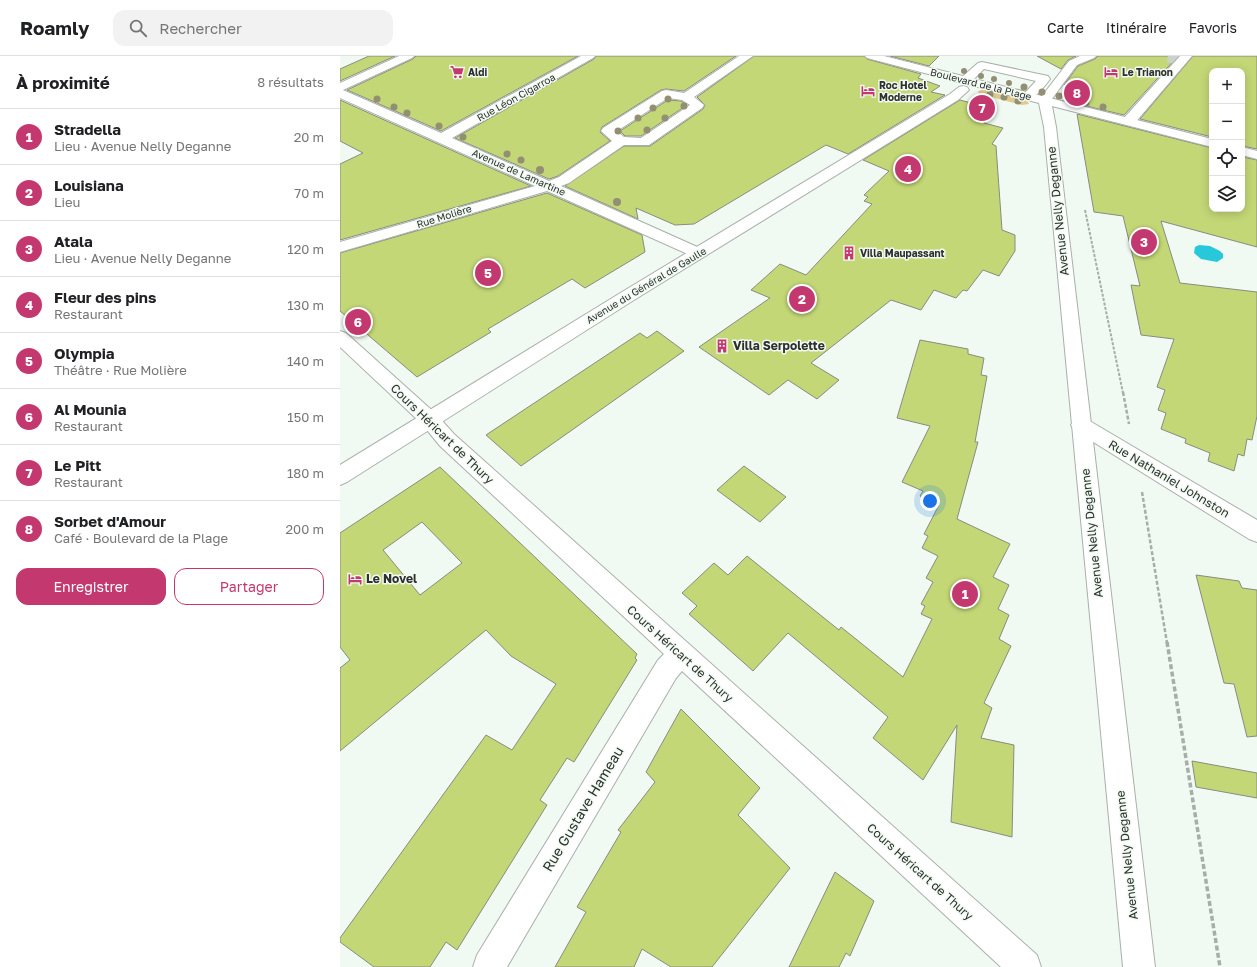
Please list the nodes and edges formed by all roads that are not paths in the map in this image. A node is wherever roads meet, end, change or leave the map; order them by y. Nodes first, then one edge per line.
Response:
1 (408, 56) edge
2 (589, 56) edge
3 (747, 56) edge
4 (871, 56) edge
5 (1090, 56) edge
6 (1186, 56) edge
7 (340, 87) edge
8 (966, 90) junction
9 (340, 93) edge
10 (1028, 96) junction
11 (686, 98) junction
12 (1042, 107) junction
13 (1129, 121) junction
14 (442, 138) junction
15 (621, 142) junction
16 (1209, 142) edge
17 (1245, 152) edge
18 (1257, 155) edge
19 (549, 186) junction
20 (340, 247) edge
21 (698, 252) junction
22 (340, 337) edge
23 (429, 419) junction
24 (1081, 425) junction
25 (340, 476) edge
26 (1257, 532) edge
27 (680, 654) junction
28 (489, 967) edge
29 (1024, 967) edge
30 (1139, 967) edge

1 - 7 street
2 - 14 street, Rue Léon Cigarroa
3 - 11 street
4 - 8 street, Boulevard de la Plage
5 - 12 street
6 - 13 street
8 - 10 street, Boulevard de la Plage
8 - 10 street, Avenue du Général de Gaulle
8 - 21 street, Avenue du Général de Gaulle
9 - 14 street, Avenue de Lamartine
10 - 12 street, Boulevard de la Plage
11 - 15 street
11 - 15 street
12 - 13 street, Boulevard de la Plage
12 - 24 street, Avenue Nelly Deganne
13 - 16 street, Boulevard de la Plage
14 - 19 street, Avenue de Lamartine
15 - 19 street, Rue Molière
17 - 18 street
19 - 20 street, Rue Molière
19 - 21 street, Avenue de Lamartine
21 - 23 street, Avenue du Général de Gaulle
22 - 23 street, Cours Héricart de Thury
23 - 25 street, Avenue du Général de Gaulle
23 - 27 street, Cours Héricart de Thury
24 - 26 street, Rue Nathaniel Johnston
24 - 30 street, Avenue Nelly Deganne
27 - 28 street, Rue Gustave Hameau
27 - 29 street, Cours Héricart de Thury

